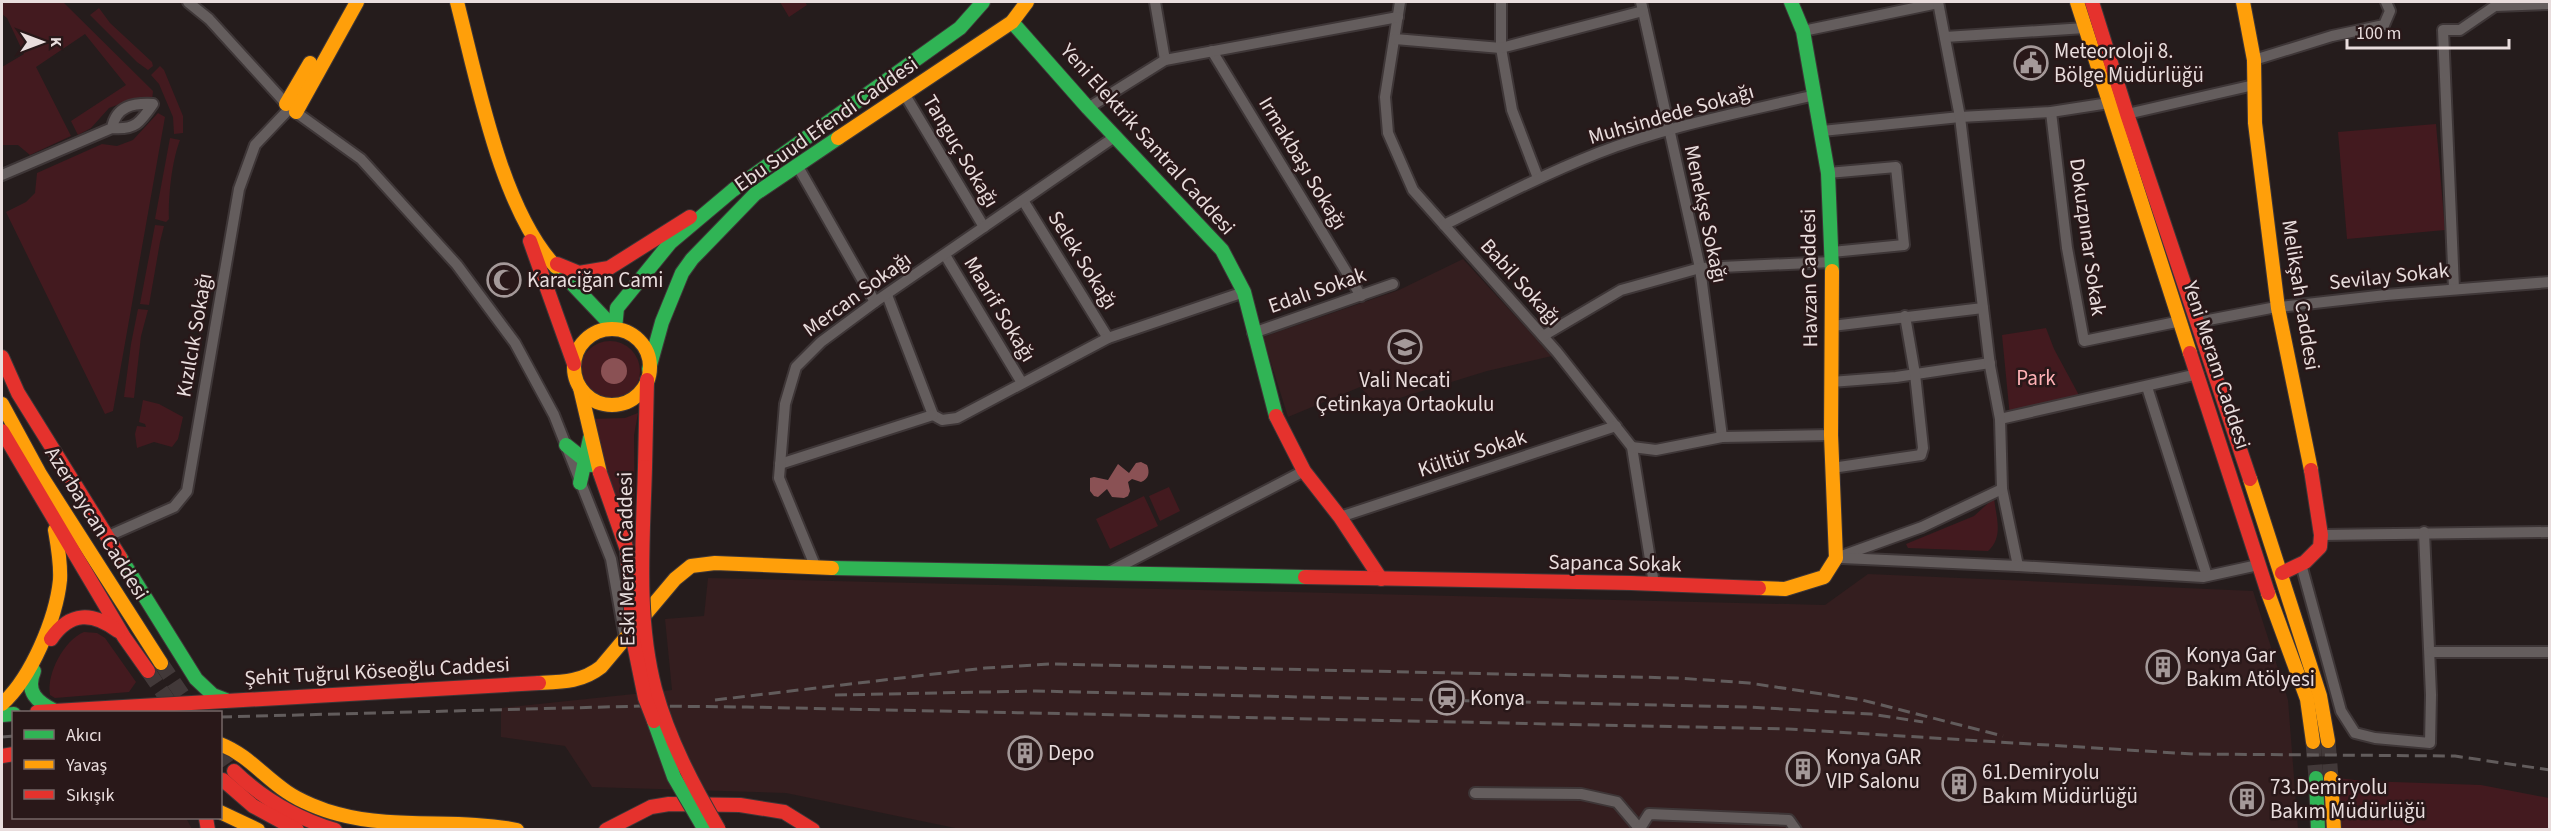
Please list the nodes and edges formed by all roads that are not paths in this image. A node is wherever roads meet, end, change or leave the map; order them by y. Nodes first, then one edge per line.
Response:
1 (188, 2) edge
2 (348, 2) edge
3 (357, 2) edge
4 (457, 2) edge
5 (1027, 2) edge
6 (1155, 2) edge
7 (1400, 2) edge
8 (1501, 2) edge
9 (1791, 2) edge
10 (1938, 2) edge
11 (2078, 2) edge
12 (2092, 2) edge
13 (2242, 2) edge
14 (2386, 2) edge
15 (979, 4) edge
16 (2503, 4) edge
17 (2550, 4) edge
18 (1642, 6) edge
19 (1398, 17) junction
20 (1012, 22) junction
21 (2085, 28) junction
22 (1803, 31) junction
23 (1944, 37) junction
24 (1395, 39) junction
25 (1501, 48) junction
26 (1212, 51) junction
27 (1165, 60) junction
28 (2254, 60) junction
29 (2254, 85) junction
30 (905, 95) junction
31 (1815, 95) junction
32 (2109, 103) junction
33 (291, 108) junction
34 (1088, 108) junction
35 (2051, 112) junction
36 (2127, 114) junction
37 (1960, 117) junction
38 (112, 128) dead end
39 (1669, 130) junction
40 (1822, 131) junction
41 (1116, 136) junction
42 (797, 165) junction
43 (1828, 173) junction
44 (2, 175) edge
45 (1538, 178) junction
46 (733, 190) junction
47 (1024, 202) junction
48 (521, 216) junction
49 (1444, 225) junction
50 (984, 227) junction
51 (945, 255) junction
52 (1832, 257) junction
53 (550, 261) junction
54 (1700, 268) junction
55 (2550, 282) edge
56 (1393, 284) dead end
57 (2454, 289) junction
58 (1244, 292) junction
59 (887, 295) junction
60 (1361, 296) junction
61 (875, 302) junction
62 (1983, 308) junction
63 (2278, 308) junction
64 (1905, 316) junction
65 (2181, 321) junction
66 (2198, 322) junction
67 (1832, 326) junction
68 (615, 329) junction
69 (1253, 333) junction
70 (1543, 336) junction
71 (1108, 338) junction
72 (2, 357) edge
73 (1989, 363) junction
74 (574, 364) junction
75 (1915, 374) junction
76 (2198, 374) junction
77 (648, 375) junction
78 (1831, 382) junction
79 (1022, 383) junction
80 (2147, 387) junction
81 (580, 388) junction
82 (2, 404) edge
83 (933, 414) junction
84 (2000, 419) junction
85 (1616, 426) junction
86 (2, 431) edge
87 (591, 435) junction
88 (1831, 435) junction
89 (1722, 437) junction
90 (566, 445) junction
91 (1632, 447) junction
92 (585, 460) junction
93 (780, 464) junction
94 (1832, 468) junction
95 (1304, 471) junction
96 (600, 473) junction
97 (580, 483) junction
98 (2002, 489) junction
99 (51, 516) junction
100 (1340, 517) junction
101 (2424, 532) junction
102 (2550, 532) edge
103 (2321, 535) junction
104 (106, 537) junction
105 (1836, 558) junction
106 (2301, 564) junction
107 (2258, 565) junction
108 (2018, 566) junction
109 (816, 568) junction
110 (2282, 573) junction
111 (1105, 574) junction
112 (2207, 576) junction
113 (675, 579) joint
114 (1381, 579) junction
115 (1654, 584) junction
116 (124, 637) junction
117 (625, 638) junction
118 (2430, 652) junction
119 (2550, 652) edge
120 (161, 663) tunnel mouth
121 (148, 672) tunnel mouth
122 (229, 701) junction
123 (2, 704) edge
124 (55, 711) joint
125 (2328, 741) tunnel mouth
126 (2313, 742) tunnel mouth
127 (222, 745) edge
128 (2316, 778) tunnel mouth
129 (2331, 778) tunnel mouth
130 (1475, 793) dead end
131 (638, 812) junction
132 (222, 813) edge
133 (801, 825) edge
134 (1639, 829) edge
135 (258, 830) edge
136 (297, 830) edge
137 (335, 830) edge
138 (517, 830) edge
139 (606, 830) edge
140 (631, 830) edge
141 (705, 830) edge
142 (719, 830) edge
143 (813, 830) edge
144 (1796, 830) edge
145 (2319, 830) edge
146 (2334, 830) edge

1 - 33 street
2 - 33 main road
3 - 33 main road
4 - 48 main road
5 - 20 main road, Ebu Suud Efendi Caddesi
6 - 27 street
7 - 19 street, Babil Sokağı
8 - 25 street
9 - 22 main road, Havzan Caddesi
10 - 22 street
10 - 23 street
11 - 21 main road, Yeni Meram Caddesi
12 - 36 main road, Yeni Meram Caddesi
13 - 28 main road, Melikşah Caddesi
14 - 28 street
15 - 46 main road, Ebu Suud Efendi Caddesi
16 - 17 street
16 - 57 street
18 - 25 street
18 - 39 street, Menekşe Sokağı
19 - 24 street, Babil Sokağı
19 - 26 street
20 - 30 main road, Ebu Suud Efendi Caddesi
20 - 34 main road, Yeni Elektrik Santral Caddesi
21 - 23 street
21 - 32 main road, Yeni Meram Caddesi
22 - 31 main road, Havzan Caddesi
23 - 37 street
24 - 25 street
24 - 49 street, Babil Sokağı
25 - 45 street
26 - 27 street
26 - 60 street, Irmakbaşı Sokağı
27 - 34 street
28 - 29 main road, Melikşah Caddesi
29 - 36 street
29 - 63 main road, Melikşah Caddesi
30 - 42 main road, Ebu Suud Efendi Caddesi
30 - 50 street, Tanguç Sokağı
31 - 39 street, Muhsindede Sokağı
31 - 40 main road, Havzan Caddesi
32 - 35 street
32 - 65 main road, Yeni Meram Caddesi
33 - 90 street
33 - 104 street, Kızılcık Sokağı
34 - 41 main road, Yeni Elektrik Santral Caddesi
35 - 37 street
35 - 65 street, Dokuzpınar Sokak
36 - 66 main road, Yeni Meram Caddesi
37 - 40 street
37 - 62 street
38 - 44 street
39 - 45 street, Muhsindede Sokağı
39 - 54 street, Menekşe Sokağı
40 - 43 main road, Havzan Caddesi
41 - 47 street, Mercan Sokağı
41 - 58 main road, Yeni Elektrik Santral Caddesi
42 - 61 street
42 - 77 main road, Ebu Suud Efendi Caddesi
43 - 52 main road, Havzan Caddesi
43 - 52 street
45 - 49 street, Muhsindede Sokağı
46 - 53 main road
46 - 68 main road, Ebu Suud Efendi Caddesi
47 - 50 street, Mercan Sokağı
47 - 71 street, Selek Sokağı
48 - 53 main road
48 - 74 main road
49 - 70 street, Babil Sokağı
50 - 51 street, Mercan Sokağı
51 - 59 street, Mercan Sokağı
51 - 79 street, Maarif Sokağı
52 - 54 street
52 - 67 main road, Havzan Caddesi
53 - 68 main road
54 - 70 street
54 - 89 street, Menekşe Sokağı
55 - 57 street, Sevilay Sokak
56 - 60 street, Edalı Sokak
57 - 63 street, Sevilay Sokak
58 - 69 main road, Yeni Elektrik Santral Caddesi
58 - 71 street
59 - 61 street, Mercan Sokağı
59 - 83 street
60 - 69 street, Edalı Sokak
61 - 93 street, Mercan Sokağı
62 - 64 street
62 - 73 street
63 - 66 street, Sevilay Sokak
63 - 103 main road, Melikşah Caddesi
64 - 67 street
64 - 75 street
65 - 76 main road, Yeni Meram Caddesi
66 - 110 main road, Yeni Meram Caddesi
67 - 78 main road, Havzan Caddesi
68 - 74 main road
68 - 77 main road
69 - 95 main road, Yeni Elektrik Santral Caddesi
70 - 85 street, Babil Sokağı
71 - 79 street
72 - 104 main road
73 - 75 street
73 - 84 street
74 - 81 main road
75 - 78 street
75 - 94 street
76 - 80 street
76 - 107 main road, Yeni Meram Caddesi
77 - 81 main road
77 - 142 main road, Eski Meram Caddesi, bridge
78 - 88 main road, Havzan Caddesi
79 - 83 street
80 - 84 street
80 - 112 street
81 - 87 main road, Eski Meram Caddesi
82 - 120 main road, Azerbaycan Caddesi
83 - 93 street
84 - 98 street
85 - 91 street, Babil Sokağı
85 - 100 street, Kültür Sokak
86 - 99 main road, Azerbaycan Caddesi
87 - 92 main road
87 - 96 main road, Eski Meram Caddesi
88 - 89 street
88 - 94 main road, Havzan Caddesi
89 - 91 street
90 - 92 main road
90 - 97 street
91 - 115 street, Babil Sokağı
92 - 96 main road
92 - 97 main road
93 - 109 street, Mercan Sokağı
94 - 105 main road, Havzan Caddesi
95 - 100 main road, Yeni Elektrik Santral Caddesi
95 - 111 street
96 - 141 main road, Eski Meram Caddesi, bridge
97 - 117 street
98 - 105 street
98 - 108 street
99 - 116 main road, Azerbaycan Caddesi
99 - 123 main road
100 - 114 main road, Yeni Elektrik Santral Caddesi
101 - 102 street
101 - 103 street
101 - 118 street
103 - 106 main road
104 - 122 main road
105 - 108 street
105 - 115 main road, Sapanca Sokak
106 - 110 main road
106 - 118 street
107 - 112 street
107 - 126 main road, Yeni Meram Caddesi
108 - 112 street
109 - 111 main road, Sapanca Sokak
109 - 113 main road, Sapanca Sokak
110 - 125 main road, Yeni Meram Caddesi
111 - 114 main road, Sapanca Sokak
113 - 117 main road, Şehit Tuğrul Köseoğlu Caddesi
114 - 115 main road, Sapanca Sokak
116 - 121 main road, Azerbaycan Caddesi
116 - 124 main road
117 - 122 main road, Şehit Tuğrul Köseoğlu Caddesi
118 - 119 street
122 - 124 main road, Şehit Tuğrul Köseoğlu Caddesi
127 - 138 main road
128 - 145 main road
129 - 146 main road
130 - 134 street
131 - 133 main road
131 - 139 main road
131 - 140 main road
132 - 135 main road
133 - 143 main road
134 - 144 street
136 - 137 main road

